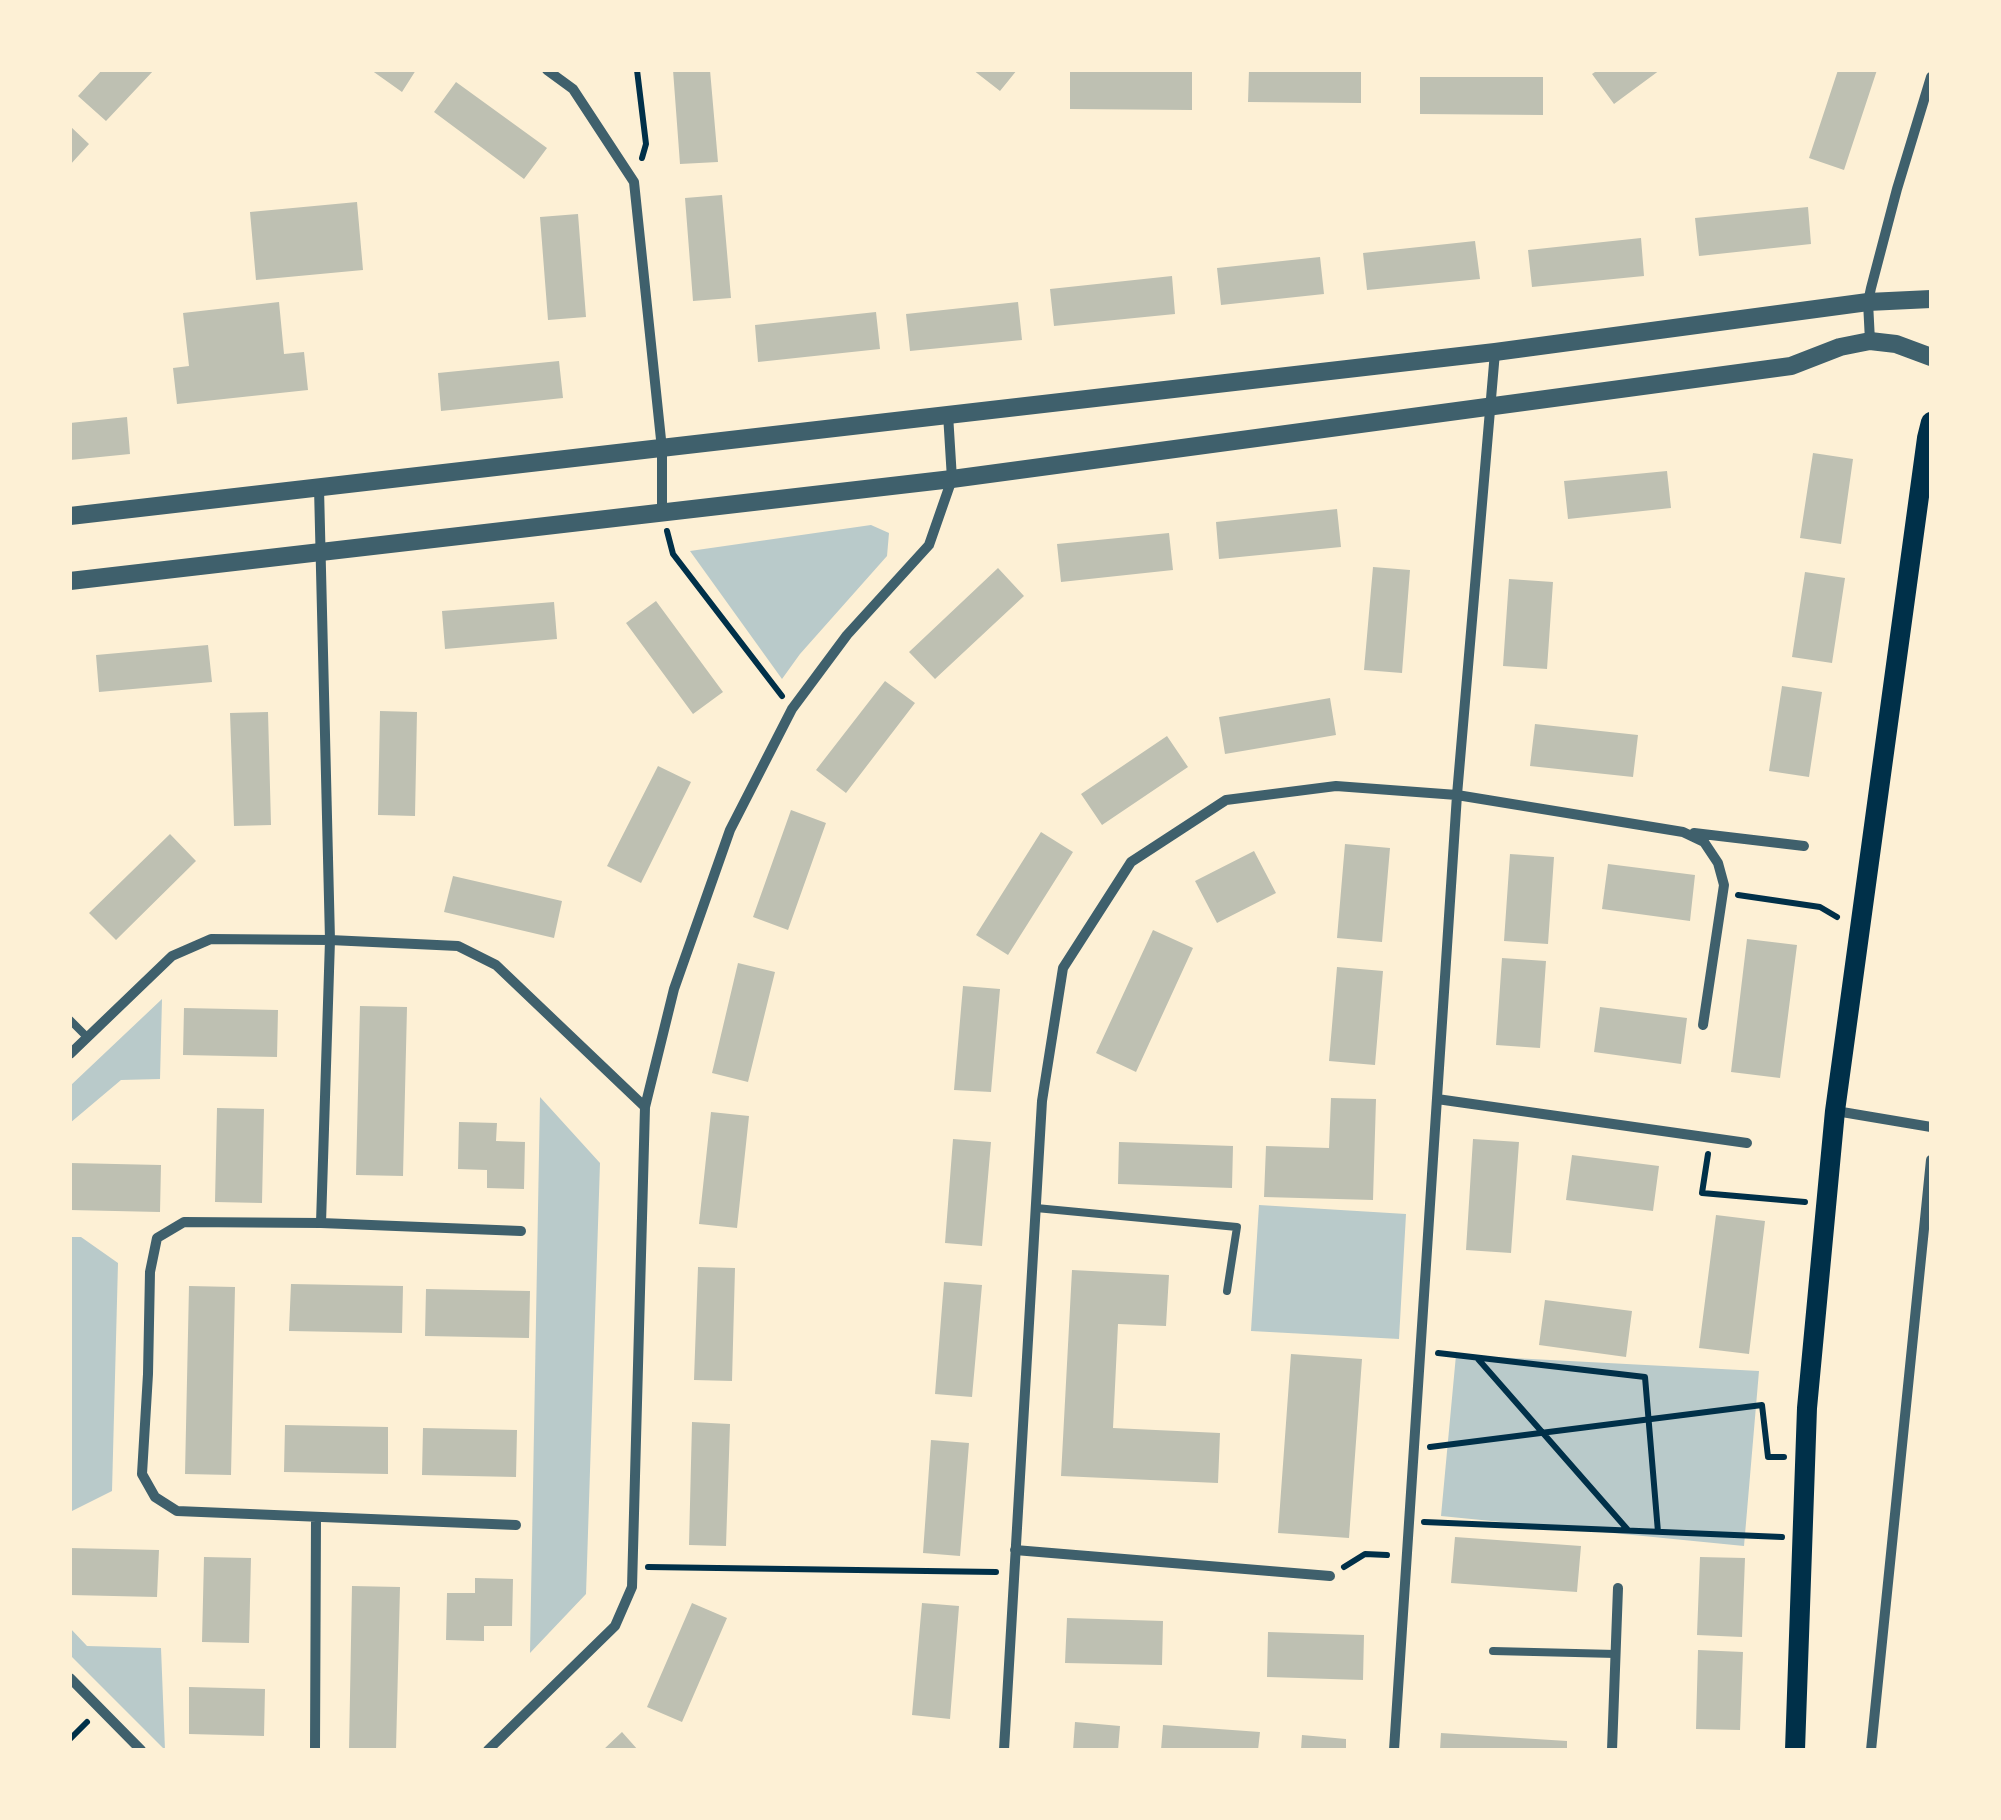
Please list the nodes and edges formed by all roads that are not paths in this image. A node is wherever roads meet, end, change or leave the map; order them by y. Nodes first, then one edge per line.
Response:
1 (548, 70) edge
2 (1931, 78) edge
3 (1931, 299) edge
4 (1868, 302) junction
5 (1870, 341) junction
6 (1495, 352) junction
7 (1931, 357) edge
8 (1489, 406) junction
9 (948, 414) junction
10 (1931, 422) edge
11 (662, 449) junction
12 (952, 479) junction
13 (319, 488) junction
14 (662, 514) junction
15 (70, 516) edge
16 (322, 553) junction
17 (70, 582) edge
18 (1457, 795) junction
19 (1684, 832) junction
20 (1804, 846) dead end
21 (330, 940) junction
22 (70, 1020) edge
23 (1703, 1025) dead end
24 (87, 1038) junction
25 (70, 1054) edge
26 (1437, 1099) junction
27 (644, 1107) junction
28 (1835, 1110) junction
29 (1931, 1126) edge
30 (1747, 1143) dead end
31 (1931, 1160) edge
32 (1036, 1208) junction
33 (321, 1223) junction
34 (521, 1231) dead end
35 (1227, 1291) dead end
36 (316, 1517) junction
37 (516, 1525) dead end
38 (1015, 1550) junction
39 (1330, 1576) road end
40 (1618, 1588) dead end
41 (1493, 1651) dead end
42 (1616, 1654) junction
43 (70, 1678) edge
44 (141, 1750) edge
45 (315, 1750) edge
46 (488, 1750) edge
47 (1004, 1750) edge
48 (1394, 1750) edge
49 (1612, 1750) edge
50 (1795, 1750) edge
51 (1871, 1750) edge

1 - 11 street
2 - 4 street
3 - 4 street
4 - 5 street
4 - 6 street
5 - 7 street
5 - 8 street
6 - 8 street
6 - 9 street
8 - 12 street
8 - 18 street
9 - 11 street
9 - 12 street
10 - 28 main road
11 - 13 street
11 - 14 street
12 - 14 street
12 - 27 street
13 - 15 street
13 - 16 street
14 - 16 street
16 - 17 street
16 - 21 street
18 - 19 street
18 - 26 street
18 - 32 street
19 - 20 street
19 - 23 street
21 - 24 street
21 - 27 street
21 - 33 street
22 - 24 lane
24 - 25 street
26 - 30 street
26 - 48 street
27 - 46 street
28 - 29 street
28 - 50 main road
31 - 51 street
32 - 35 lane
32 - 38 street
33 - 34 street
33 - 36 street
36 - 37 street
36 - 45 street
38 - 39 street
38 - 47 street
40 - 42 street
41 - 42 lane
42 - 49 street
43 - 44 street

